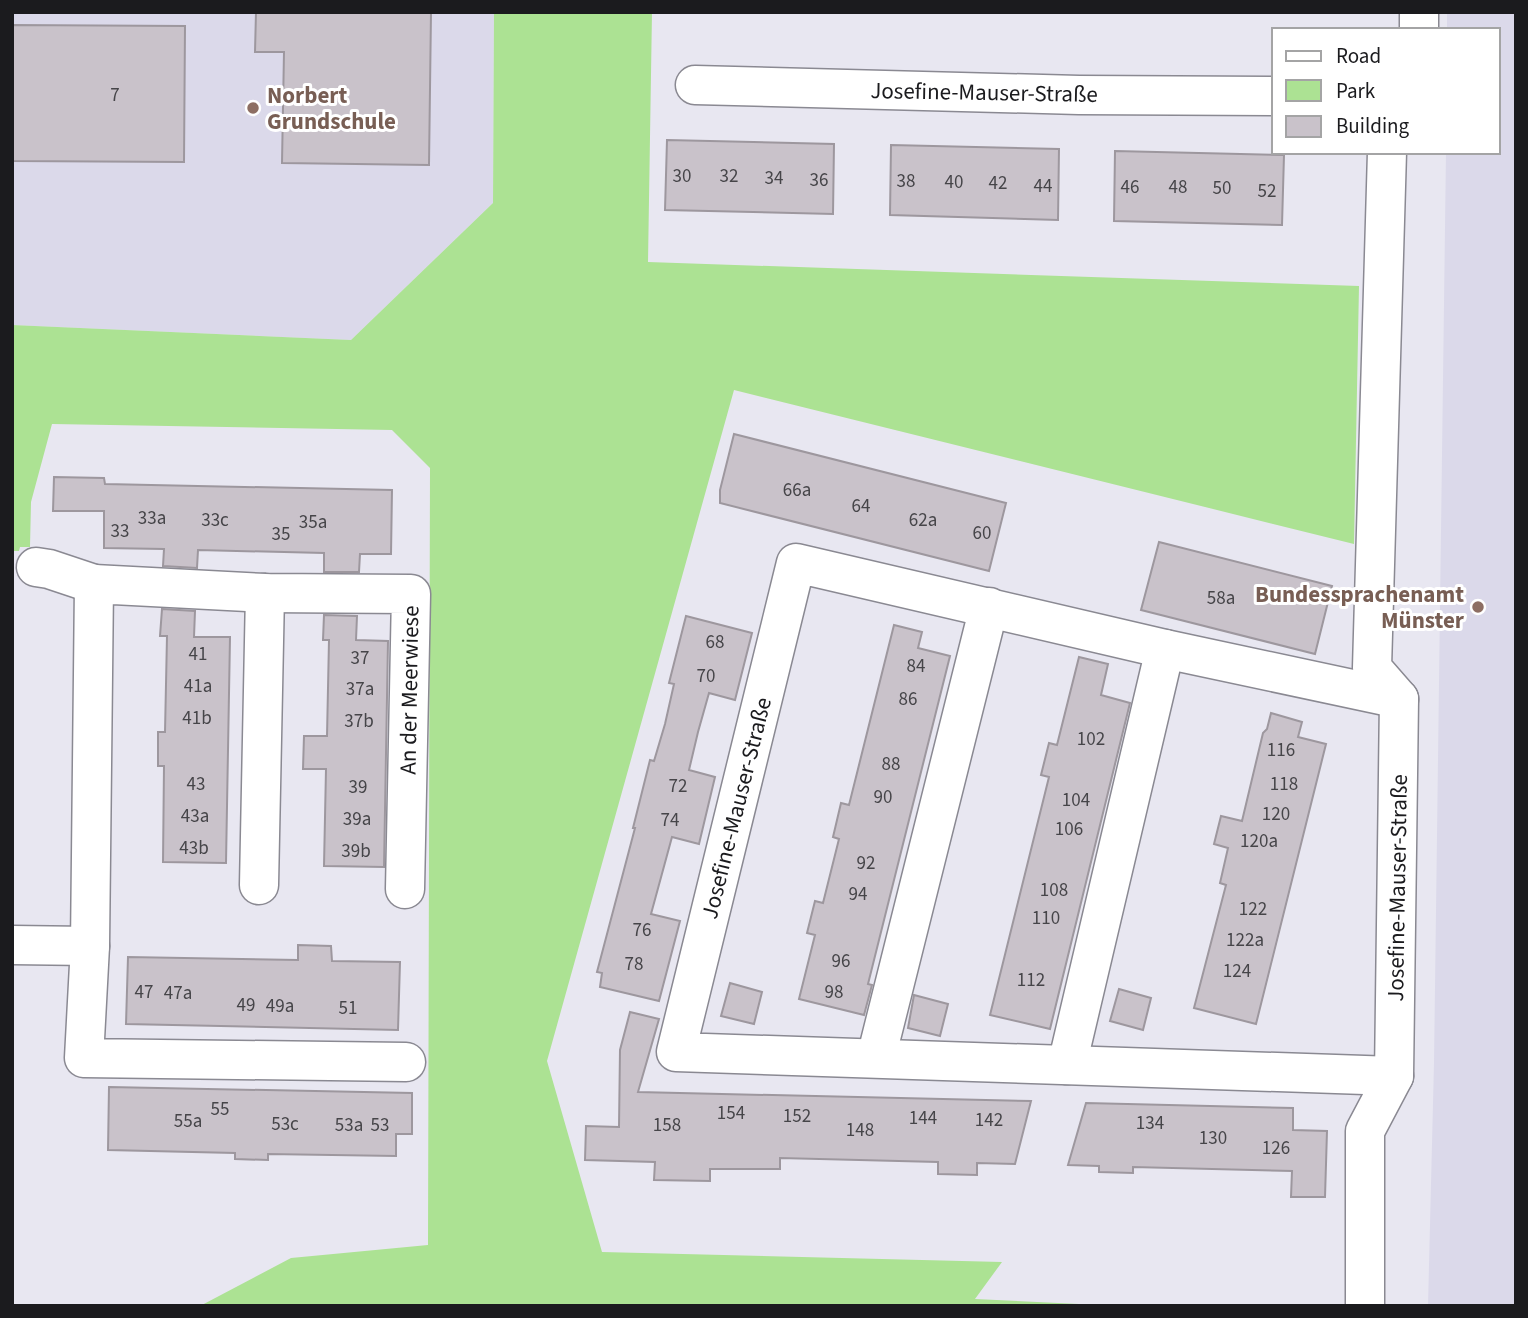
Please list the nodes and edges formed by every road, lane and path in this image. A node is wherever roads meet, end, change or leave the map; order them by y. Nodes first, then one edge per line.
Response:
1 (695, 85) dead end
2 (1272, 96) edge
3 (1387, 154) edge
4 (36, 567) dead end
5 (94, 584) junction
6 (265, 593) junction
7 (989, 607) junction
8 (1165, 649) junction
9 (1399, 699) junction
10 (259, 885) dead end
11 (405, 890) dead end
12 (12, 945) edge
13 (90, 946) junction
14 (876, 1058) junction
15 (406, 1062) dead end
16 (1067, 1065) junction
17 (1394, 1076) junction
18 (1365, 1306) edge

1 - 2 street, Josefine-Mauser-Straße
3 - 9 street
4 - 5 street, An der Meerwiese
5 - 6 street, An der Meerwiese
5 - 13 street
6 - 10 street
6 - 11 street, An der Meerwiese
7 - 8 street, Josefine-Mauser-Straße
7 - 14 street
7 - 14 street, Josefine-Mauser-Straße
8 - 9 street, Josefine-Mauser-Straße
8 - 16 street
9 - 17 street, Josefine-Mauser-Straße
12 - 13 street
13 - 15 street
14 - 16 street, Josefine-Mauser-Straße
16 - 17 street, Josefine-Mauser-Straße
17 - 18 street, Josefine-Mauser-Straße

